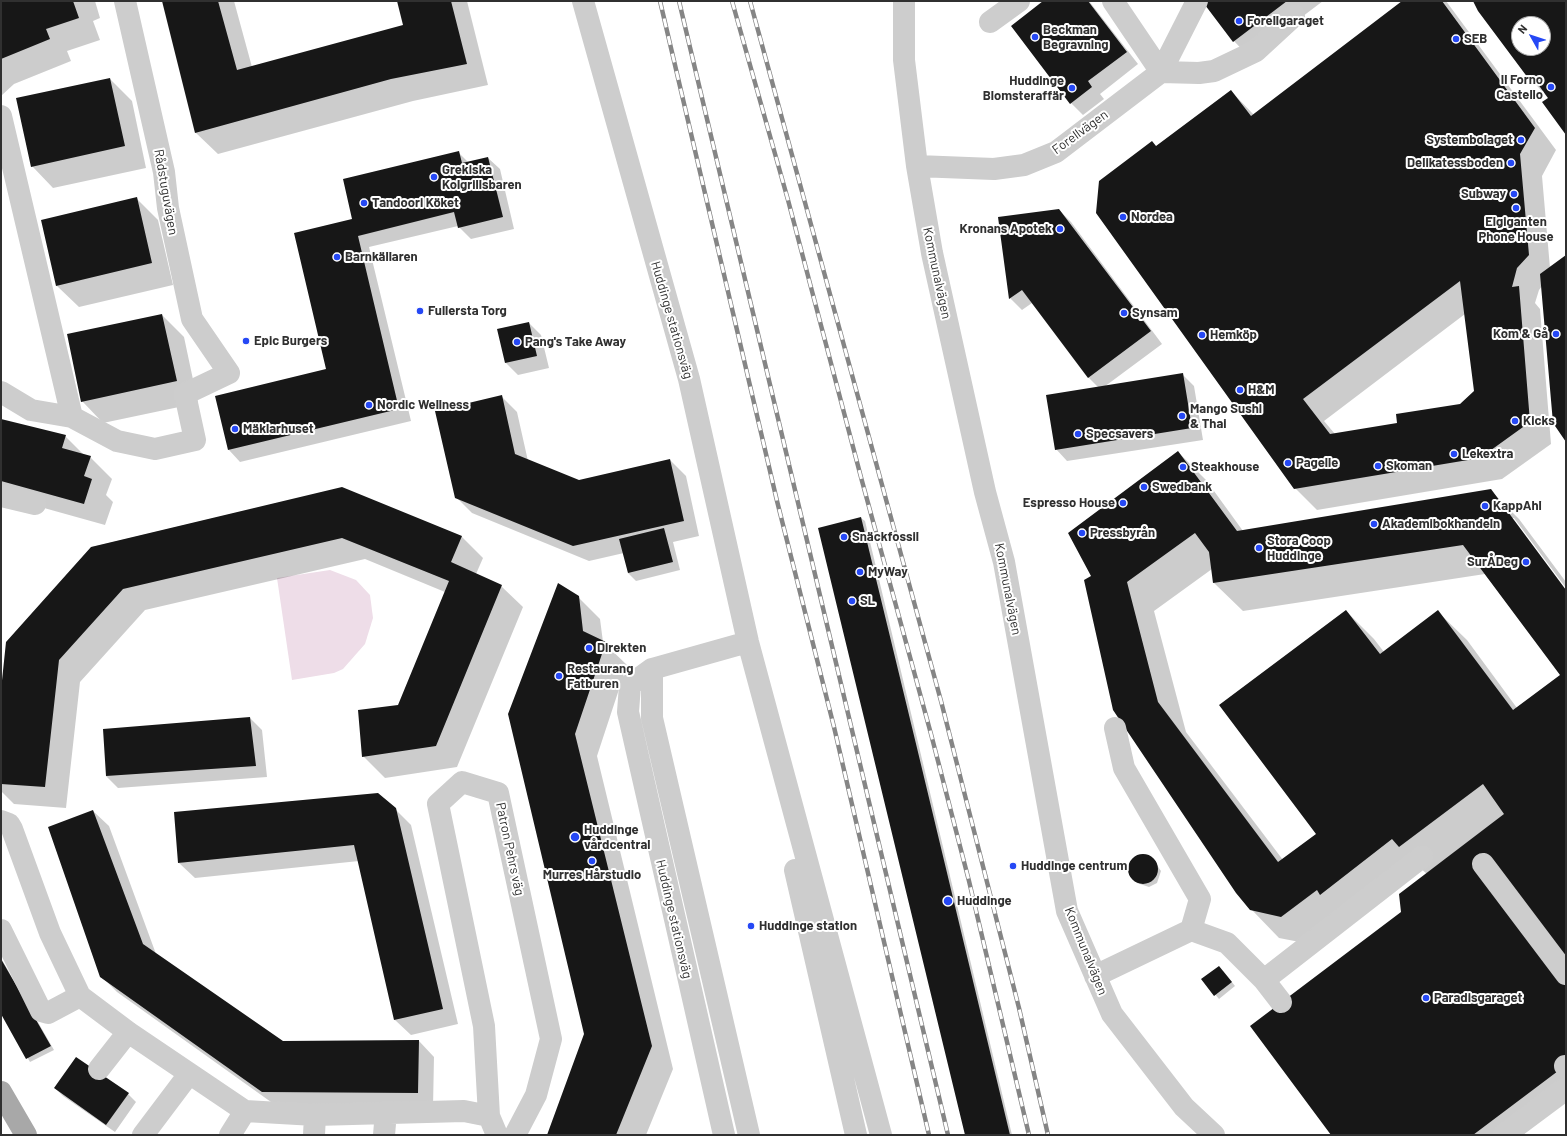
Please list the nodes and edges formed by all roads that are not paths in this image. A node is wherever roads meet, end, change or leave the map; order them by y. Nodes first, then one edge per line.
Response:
1 (125, 1) edge
2 (583, 1) edge
3 (904, 1) edge
4 (1019, 1) edge
5 (1113, 1) edge
6 (1197, 1) edge
7 (1294, 16) dead end
8 (990, 22) dead end
9 (1161, 72) junction
10 (1, 116) edge
11 (917, 166) junction
12 (1, 392) edge
13 (72, 417) junction
14 (1, 496) edge
15 (35, 504) dead end
16 (739, 644) junction
17 (652, 669) junction
18 (1115, 728) dead end
19 (1, 821) edge
20 (1422, 857) dead end
21 (1483, 864) dead end
22 (1, 930) edge
23 (1192, 930) junction
24 (1566, 974) edge
25 (1095, 976) junction
26 (1264, 980) junction
27 (80, 996) junction
28 (1281, 1002) dead end
29 (128, 1032) junction
30 (99, 1069) dead end
31 (189, 1074) junction
32 (1566, 1088) edge
33 (1, 1092) edge
34 (245, 1111) junction
35 (386, 1112) junction
36 (489, 1116) junction
37 (315, 1125) edge
38 (26, 1135) edge
39 (144, 1135) edge
40 (230, 1135) edge
41 (384, 1135) edge
42 (498, 1135) edge
43 (515, 1135) edge
44 (724, 1135) edge
45 (749, 1135) edge
46 (856, 1135) edge
47 (881, 1135) edge
48 (1214, 1135) edge
49 (1504, 1135) edge

1 - 13 street, Rådstuguvägen
2 - 16 street, Huddinge stationsväg
3 - 11 street, Kommunalvägen
4 - 8 street
5 - 9 street
6 - 9 street
7 - 9 street
9 - 11 street, Forellvägen
10 - 13 street
11 - 25 street, Kommunalvägen
12 - 13 street
14 - 15 street
16 - 17 street, Huddinge stationsväg
16 - 46 street
16 - 47 street, Huddinge stationsväg
17 - 44 street, Huddinge stationsväg
17 - 45 street
18 - 23 street
19 - 27 street
20 - 26 street
21 - 24 street
22 - 27 street
23 - 25 street
23 - 26 street
25 - 48 street, Kommunalvägen
26 - 28 street
27 - 29 street
29 - 30 street
29 - 31 street
31 - 34 street
31 - 39 street
32 - 49 street
33 - 38 main road
34 - 37 street
34 - 40 street
35 - 36 street
35 - 37 street
35 - 41 street
36 - 42 street, Patron Pehrs väg
36 - 43 street, Patron Pehrs väg

